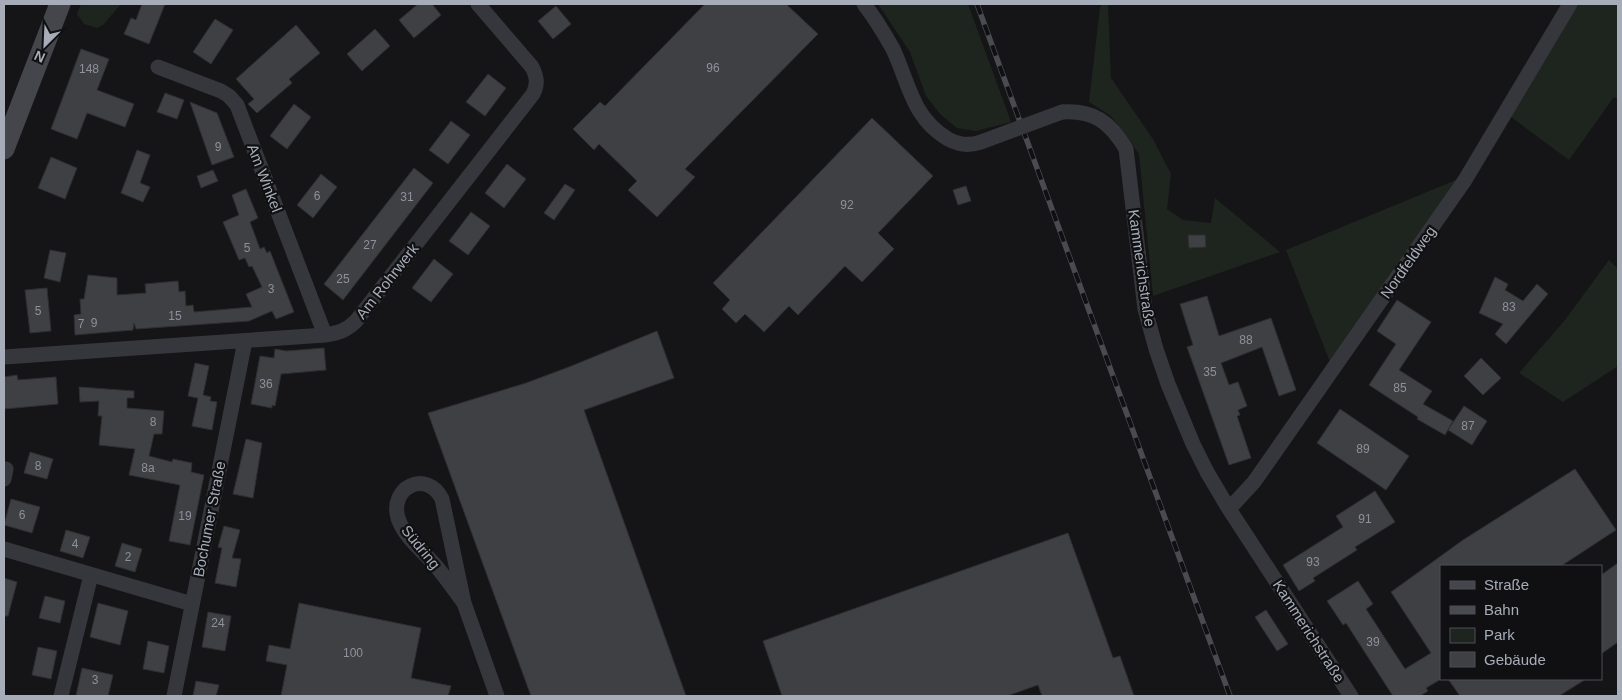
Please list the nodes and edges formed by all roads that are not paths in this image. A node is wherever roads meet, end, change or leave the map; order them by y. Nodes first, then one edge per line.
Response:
1 (60, 4) edge
2 (478, 4) edge
3 (864, 4) edge
4 (1570, 4) edge
5 (158, 67) dead end
6 (4, 149) edge
7 (325, 335) junction
8 (245, 341) junction
9 (4, 357) edge
10 (1229, 509) junction
11 (4, 549) edge
12 (91, 575) junction
13 (464, 603) junction
14 (192, 604) junction
15 (61, 696) edge
16 (174, 696) edge
17 (497, 696) edge
18 (1351, 696) edge

1 - 6 main road
2 - 7 street, Am Rohrwerk
3 - 10 street, Kammerichstraße, bridge
4 - 10 street, Nordfeldweg
5 - 7 street, Am Winkel
7 - 8 street, Am Rohrwerk
8 - 9 street, Am Rohrwerk
8 - 14 street, Bochumer Straße
10 - 18 street, Kammerichstraße
11 - 12 street
12 - 14 street
12 - 15 street
13 - 13 street, Südring
13 - 17 street, Südring
14 - 16 street, Bochumer Straße

